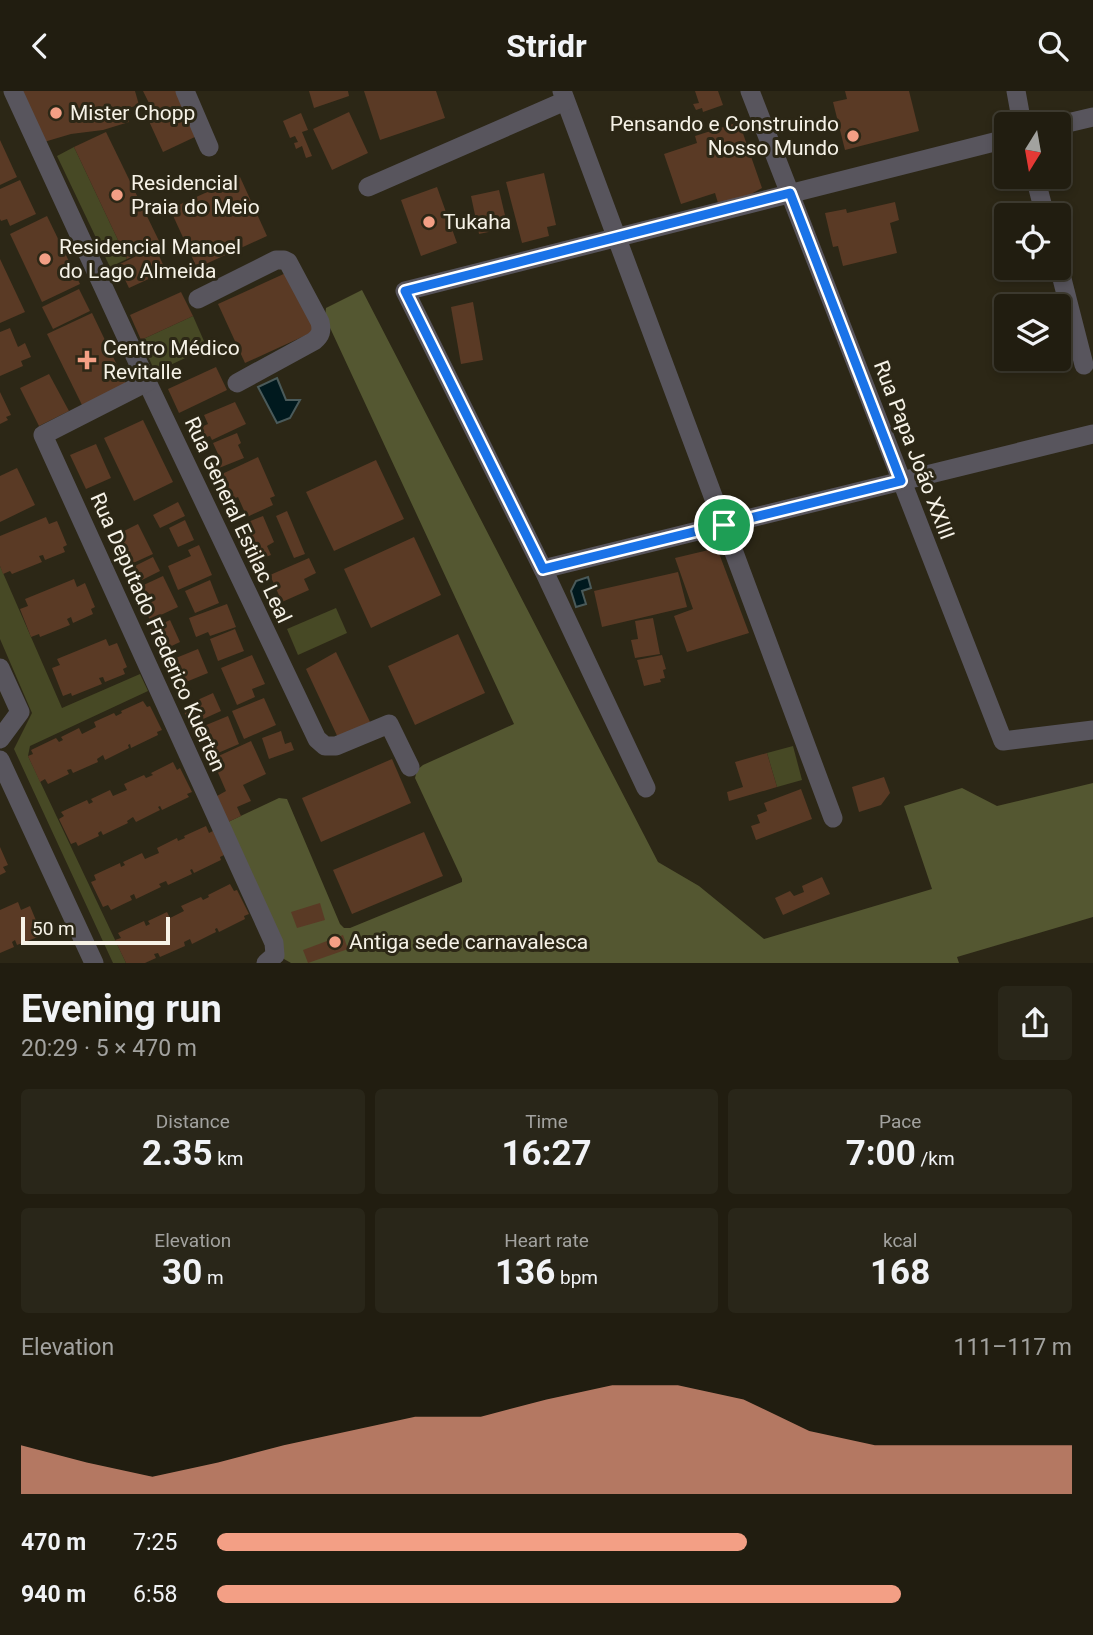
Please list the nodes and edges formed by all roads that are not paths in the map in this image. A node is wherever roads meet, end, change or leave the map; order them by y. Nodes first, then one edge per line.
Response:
1 (13, 91) edge
2 (185, 91) edge
3 (750, 91) edge
4 (1016, 91) edge
5 (564, 96) edge
6 (1020, 112) edge
7 (1093, 117) edge
8 (1071, 122) edge
9 (994, 142) edge
10 (209, 147) dead end
11 (368, 187) dead end
12 (790, 193) junction
13 (616, 237) junction
14 (1062, 280) edge
15 (198, 299) dead end
16 (1084, 365) dead end
17 (147, 382) junction
18 (237, 383) dead end
19 (1093, 434) edge
20 (901, 481) junction
21 (724, 525) junction
22 (543, 569) junction
23 (0, 668) edge
24 (1093, 730) edge
25 (0, 739) edge
26 (0, 760) edge
27 (410, 767) dead end
28 (646, 788) dead end
29 (833, 818) dead end
30 (271, 959) edge
31 (94, 963) edge

1 - 17 street, Rua General Estilac Leal
2 - 10 street
3 - 12 street, Rua Papa João XXIII
4 - 6 street
5 - 11 street
5 - 13 street
7 - 8 street
9 - 12 street
12 - 13 street
12 - 20 street, Rua Papa João XXIII
13 - 21 street
13 - 22 street
14 - 16 street
15 - 18 street
17 - 27 street, Rua General Estilac Leal
17 - 30 street, Rua Deputado Frederico Kuerten
19 - 20 street
20 - 21 street
20 - 24 street, Rua Papa João XXIII
21 - 22 street
21 - 29 street
22 - 28 street
23 - 25 street
26 - 31 street

